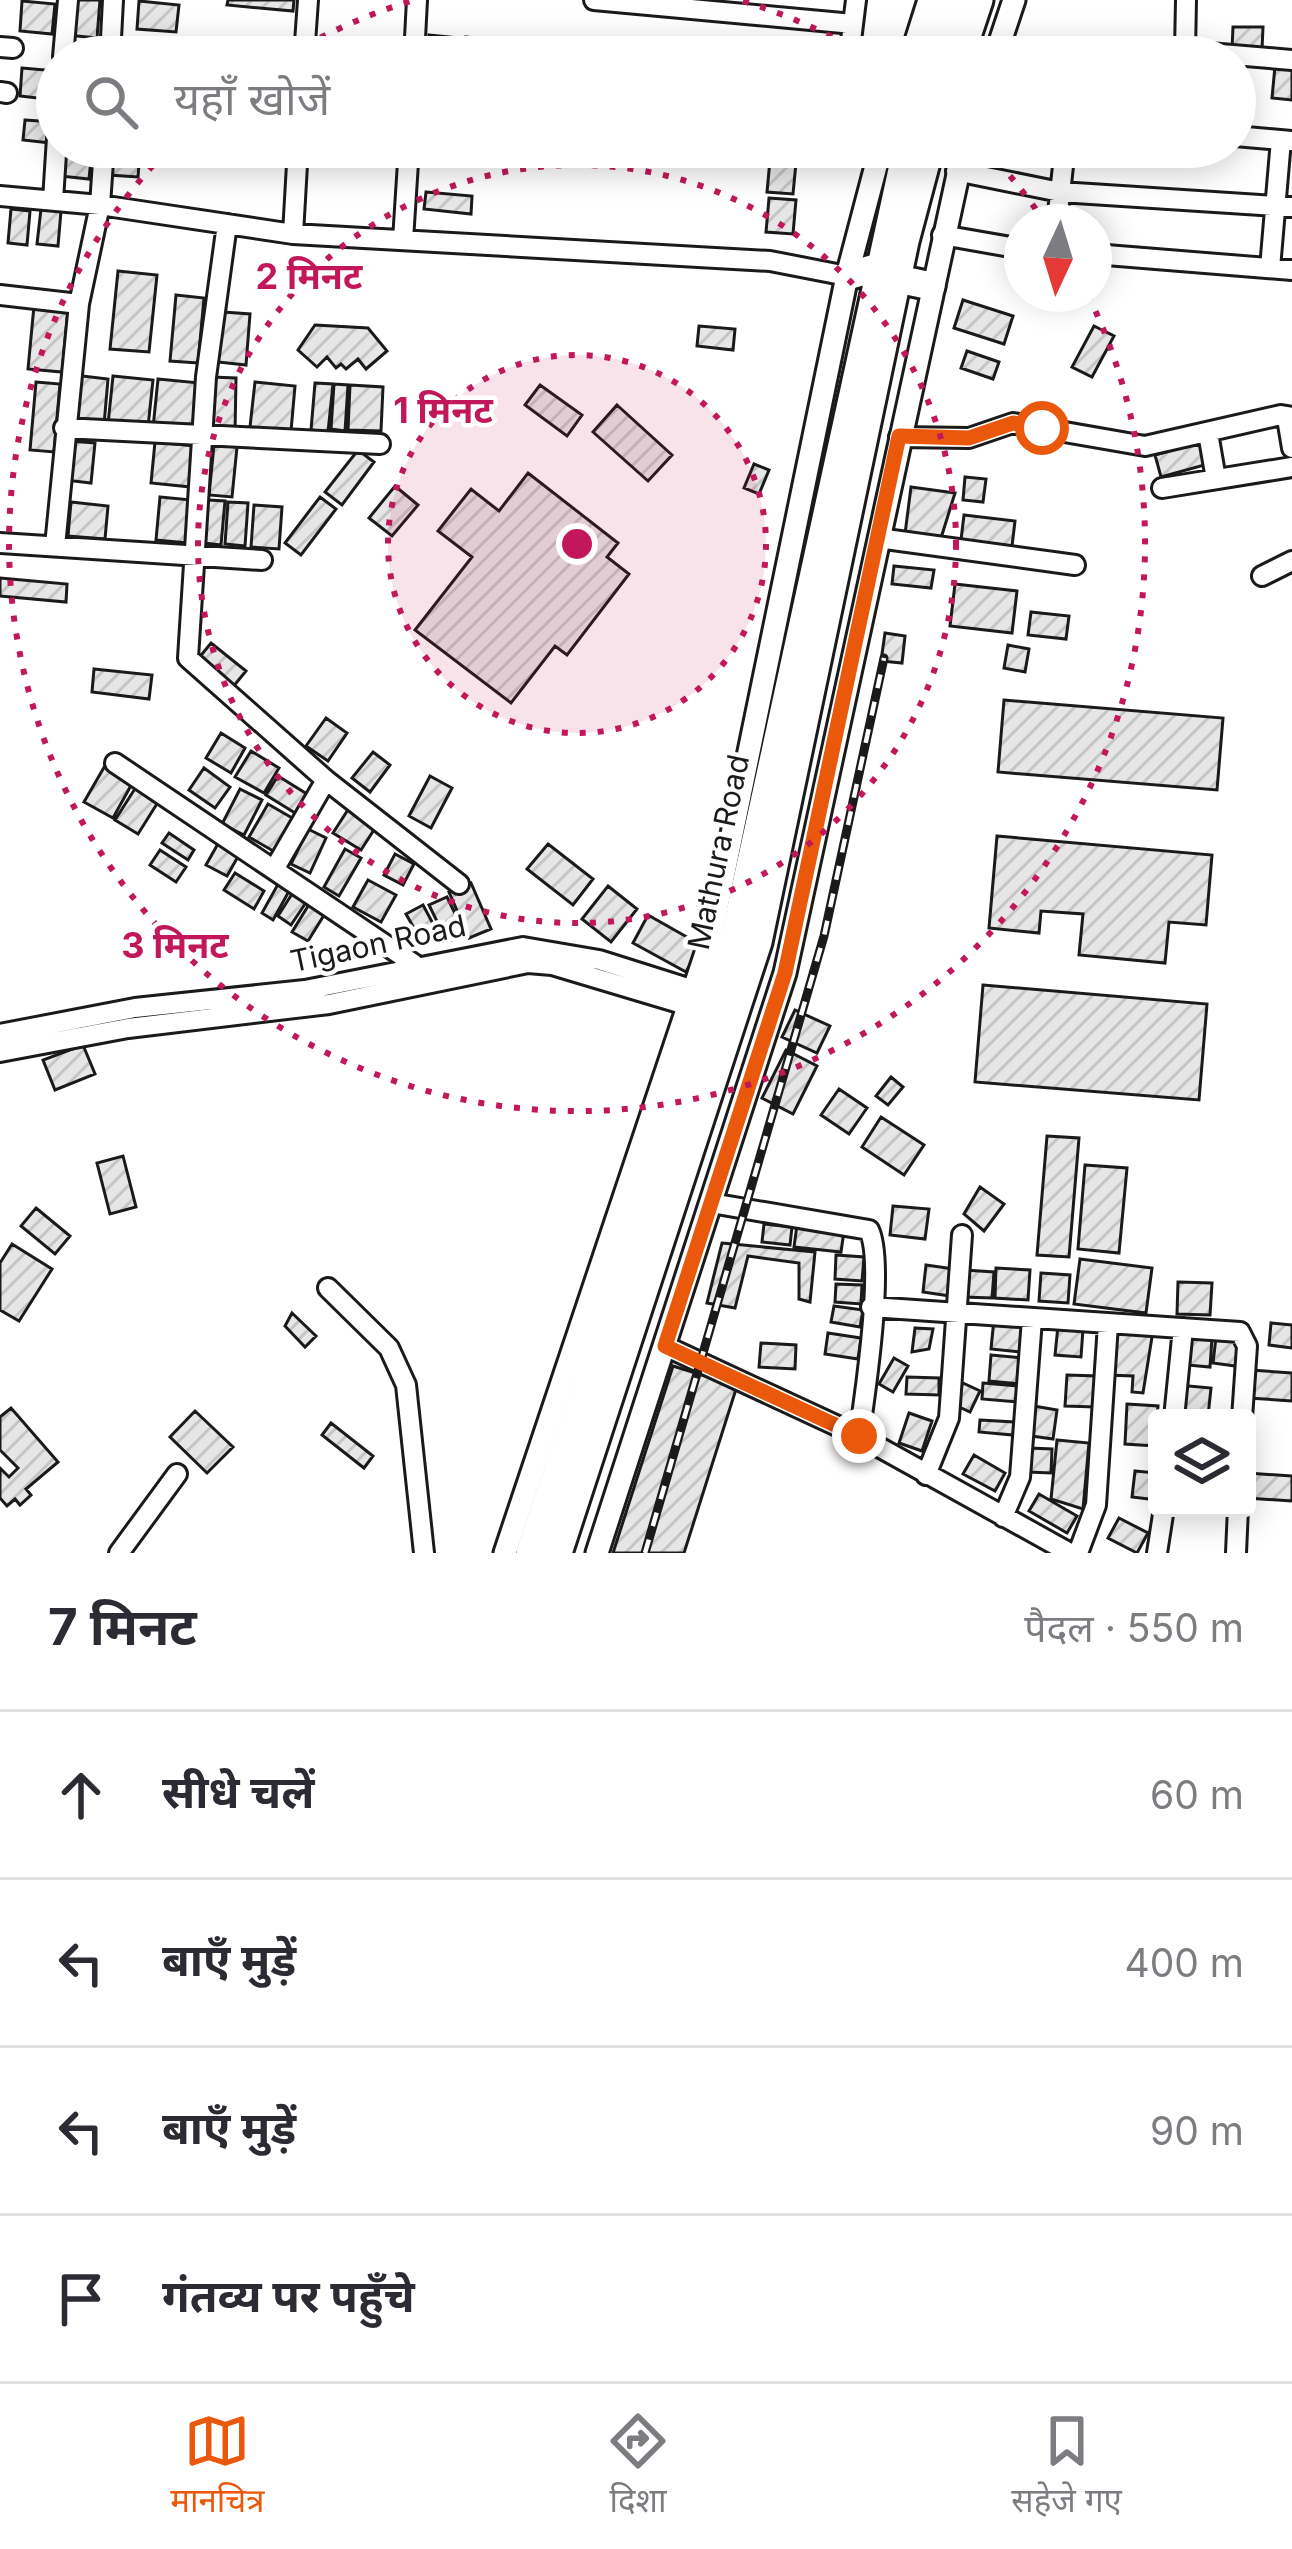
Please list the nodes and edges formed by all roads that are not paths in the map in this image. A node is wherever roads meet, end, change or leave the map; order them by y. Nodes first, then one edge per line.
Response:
1 (68, 0) edge
2 (113, 0) edge
3 (308, 0) edge
4 (417, 0) edge
5 (594, 0) edge
6 (856, 0) edge
7 (929, 0) edge
8 (953, 0) edge
9 (979, 0) edge
10 (1014, 0) edge
11 (1186, 0) edge
12 (733, 6) edge
13 (854, 24) junction
14 (65, 36) edge
15 (111, 36) edge
16 (305, 36) edge
17 (415, 36) edge
18 (852, 36) edge
19 (918, 36) edge
20 (942, 36) edge
21 (967, 36) edge
22 (1002, 36) edge
23 (1185, 36) edge
24 (1256, 57) edge
25 (1292, 60) edge
26 (1256, 138) edge
27 (1286, 141) edge
28 (55, 168) edge
29 (103, 168) edge
30 (297, 168) edge
31 (408, 168) edge
32 (876, 168) edge
33 (904, 168) edge
34 (923, 168) edge
35 (957, 168) edge
36 (1063, 168) edge
37 (956, 171) junction
38 (1060, 192) junction
39 (0, 196) edge
40 (53, 200) junction
41 (1059, 204) edge
42 (100, 205) junction
43 (1284, 207) edge
44 (226, 224) junction
45 (292, 234) junction
46 (942, 235) junction
47 (403, 241) junction
48 (1004, 246) edge
49 (1112, 255) edge
50 (1270, 268) junction
51 (1292, 270) edge
52 (888, 273) junction
53 (847, 276) junction
54 (931, 286) junction
55 (0, 296) edge
56 (80, 304) junction
57 (1289, 417) edge
58 (64, 428) junction
59 (1208, 433) junction
60 (899, 436) junction
61 (203, 438) junction
62 (380, 444) dead end
63 (1292, 448) edge
64 (1292, 467) edge
65 (1216, 479) junction
66 (1162, 488) dead end
67 (878, 538) junction
68 (0, 543) edge
69 (55, 546) junction
70 (195, 554) junction
71 (262, 560) dead end
72 (1292, 561) edge
73 (1076, 565) dead end
74 (1262, 576) dead end
75 (116, 763) dead end
76 (326, 779) junction
77 (770, 827) junction
78 (275, 868) junction
79 (459, 884) dead end
80 (414, 964) junction
81 (691, 998) junction
82 (103, 1022) junction
83 (0, 1034) edge
84 (0, 1052) edge
85 (711, 1203) junction
86 (962, 1235) dead end
87 (328, 1288) dead end
88 (872, 1306) junction
89 (955, 1314) junction
90 (1033, 1319) junction
91 (1108, 1324) junction
92 (1184, 1328) junction
93 (665, 1346) junction
94 (1175, 1409) edge
95 (1242, 1409) edge
96 (859, 1436) junction
97 (177, 1474) dead end
98 (926, 1474) junction
99 (1003, 1516) junction
100 (1162, 1517) edge
101 (1238, 1517) edge
102 (119, 1553) edge
103 (424, 1553) edge
104 (506, 1553) edge
105 (530, 1553) edge
106 (558, 1553) edge
107 (597, 1553) edge
108 (1074, 1553) edge
109 (1157, 1553) edge
110 (1236, 1553) edge

1 - 14 street
2 - 15 street
3 - 16 street
4 - 17 street
5 - 12 street
6 - 13 street
7 - 19 main road
8 - 20 highway
9 - 21 highway
10 - 22 main road
11 - 23 street
12 - 13 street
13 - 18 street
24 - 25 street
26 - 27 street
27 - 43 street
28 - 40 street
29 - 42 street
30 - 45 street
31 - 47 street
32 - 53 main road
33 - 52 highway, Mathura Road
34 - 52 highway, Mathura Road
35 - 37 main road
36 - 38 street
37 - 38 street
37 - 46 main road
38 - 41 street
38 - 43 street
39 - 40 street
40 - 42 street
42 - 44 street
42 - 56 street
43 - 50 street
44 - 45 street
44 - 61 street
45 - 47 street
46 - 48 street
46 - 54 main road
47 - 53 street
49 - 50 street
50 - 51 street
52 - 53 highway
52 - 54 highway
52 - 77 highway, Mathura Road
53 - 81 main road
54 - 60 main road
55 - 56 street
56 - 58 street
57 - 59 street
57 - 63 street
58 - 61 street
58 - 69 street
59 - 60 street
59 - 65 street
60 - 67 main road
61 - 62 street
61 - 70 street
64 - 65 street
65 - 66 street
67 - 73 street
67 - 85 main road
68 - 69 street
69 - 70 street
70 - 71 street
70 - 76 street
72 - 74 street
75 - 78 street
76 - 78 street
76 - 79 street
77 - 105 highway, Mathura Road
77 - 106 highway, Mathura Road
78 - 80 street
80 - 81 street, Tigaon Road
80 - 82 street, Tigaon Road
81 - 82 street, Tigaon Road
81 - 104 main road
82 - 83 street, Tigaon Road
82 - 84 street, Tigaon Road
85 - 88 street
85 - 93 main road
86 - 89 street
87 - 103 street
88 - 89 street
88 - 96 street
89 - 90 street
89 - 98 street
90 - 91 street
90 - 99 street
91 - 92 street
91 - 108 street
92 - 94 street
92 - 95 street
93 - 96 street
93 - 107 main road
96 - 98 street
97 - 102 street
98 - 99 street
99 - 108 street
100 - 109 street
101 - 110 street

